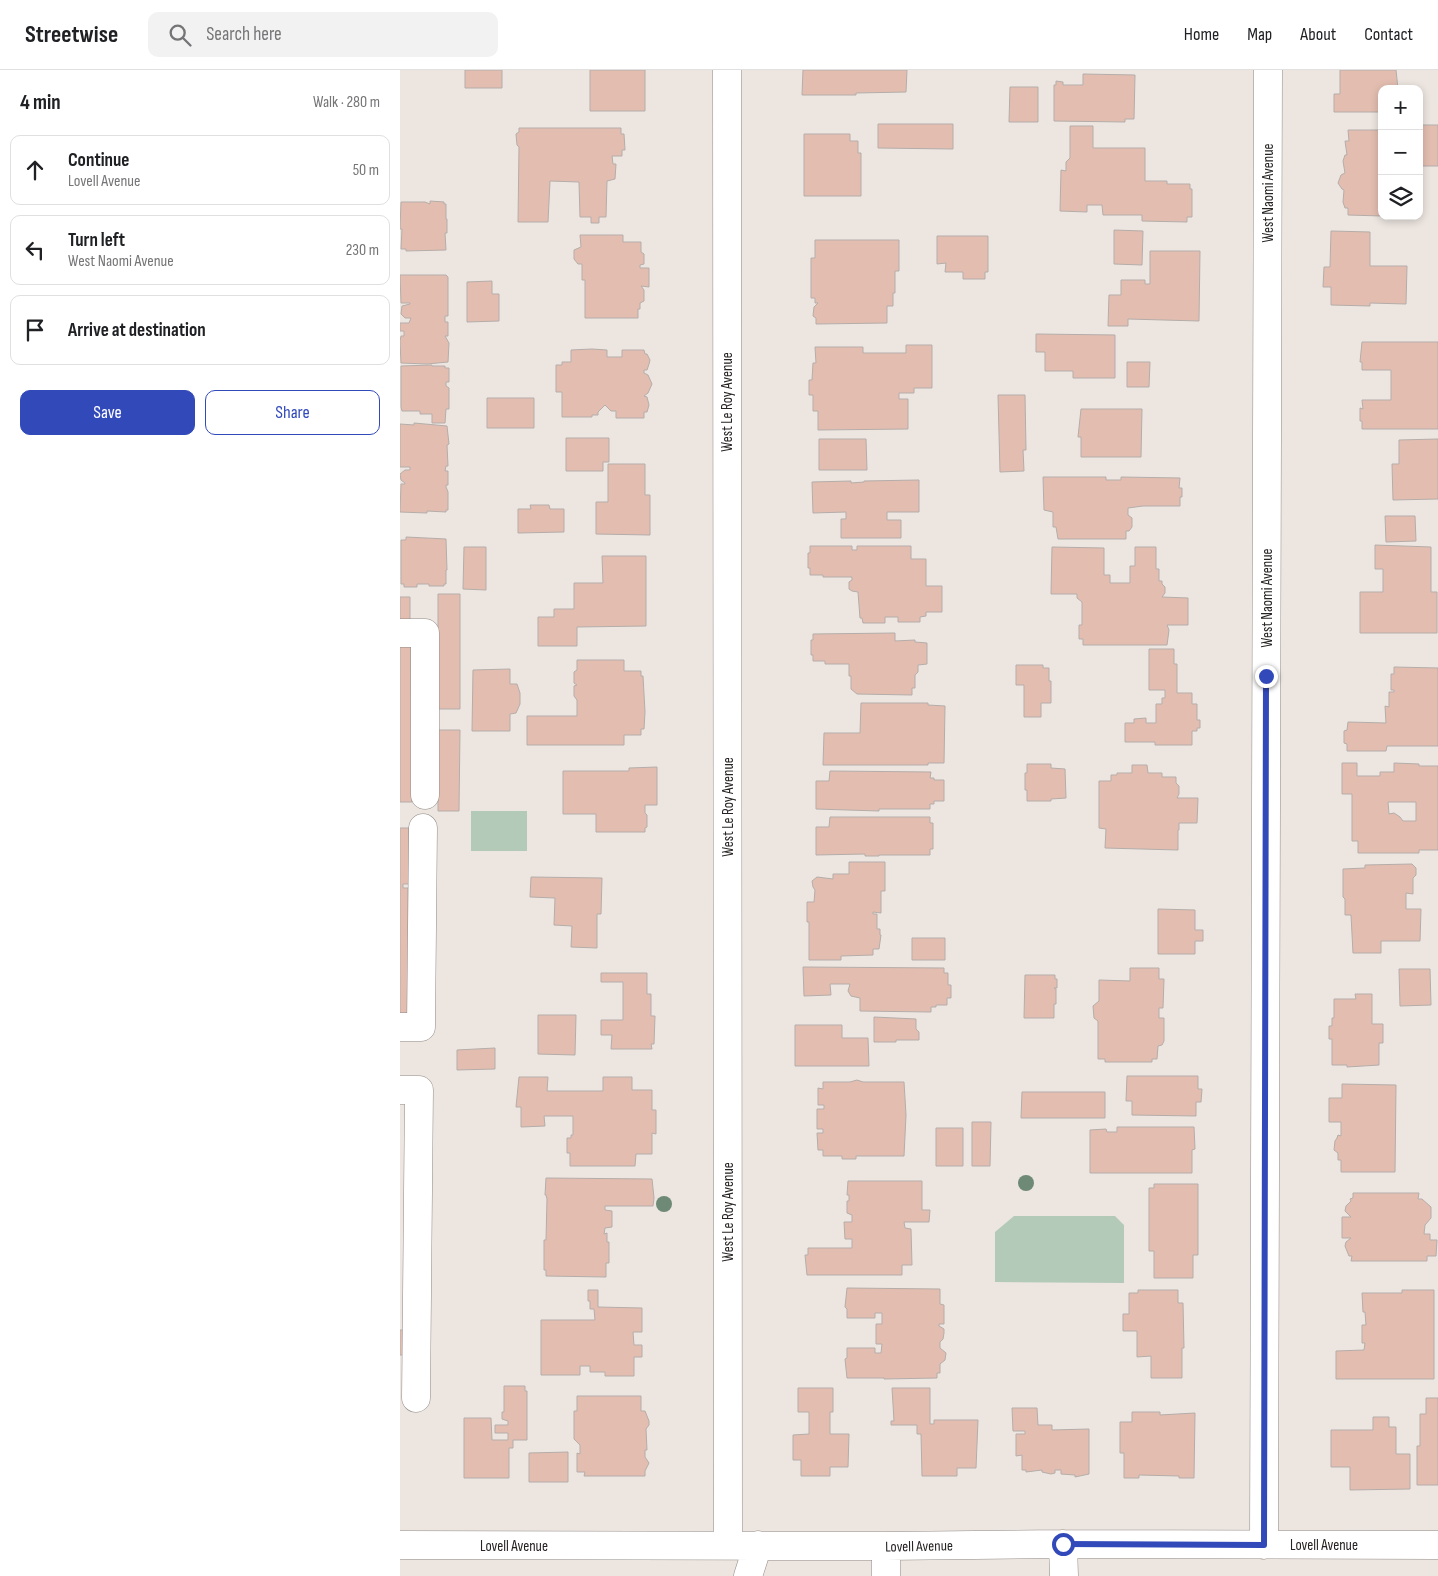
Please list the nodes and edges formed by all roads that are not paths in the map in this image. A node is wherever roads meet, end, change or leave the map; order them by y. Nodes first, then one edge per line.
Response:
1 (727, 70) edge
2 (1268, 70) edge
3 (400, 633) edge
4 (425, 796) dead end
5 (423, 828) dead end
6 (400, 1027) edge
7 (400, 1090) edge
8 (416, 1398) dead end
9 (1063, 1544) junction
10 (1438, 1544) edge
11 (728, 1545) junction
12 (1264, 1545) junction
13 (400, 1546) edge
14 (758, 1546) junction
15 (886, 1546) junction
16 (748, 1576) edge
17 (886, 1576) edge
18 (1064, 1576) edge

1 - 11 street, West Le Roy Avenue
2 - 12 street, West Naomi Avenue
3 - 4 street
5 - 6 street
7 - 8 street
9 - 12 street, Lovell Avenue
9 - 15 street, Lovell Avenue
9 - 18 street
10 - 12 street, Lovell Avenue
11 - 13 street, Lovell Avenue
11 - 14 street, Lovell Avenue
14 - 15 street, Lovell Avenue
14 - 16 street
15 - 17 street

